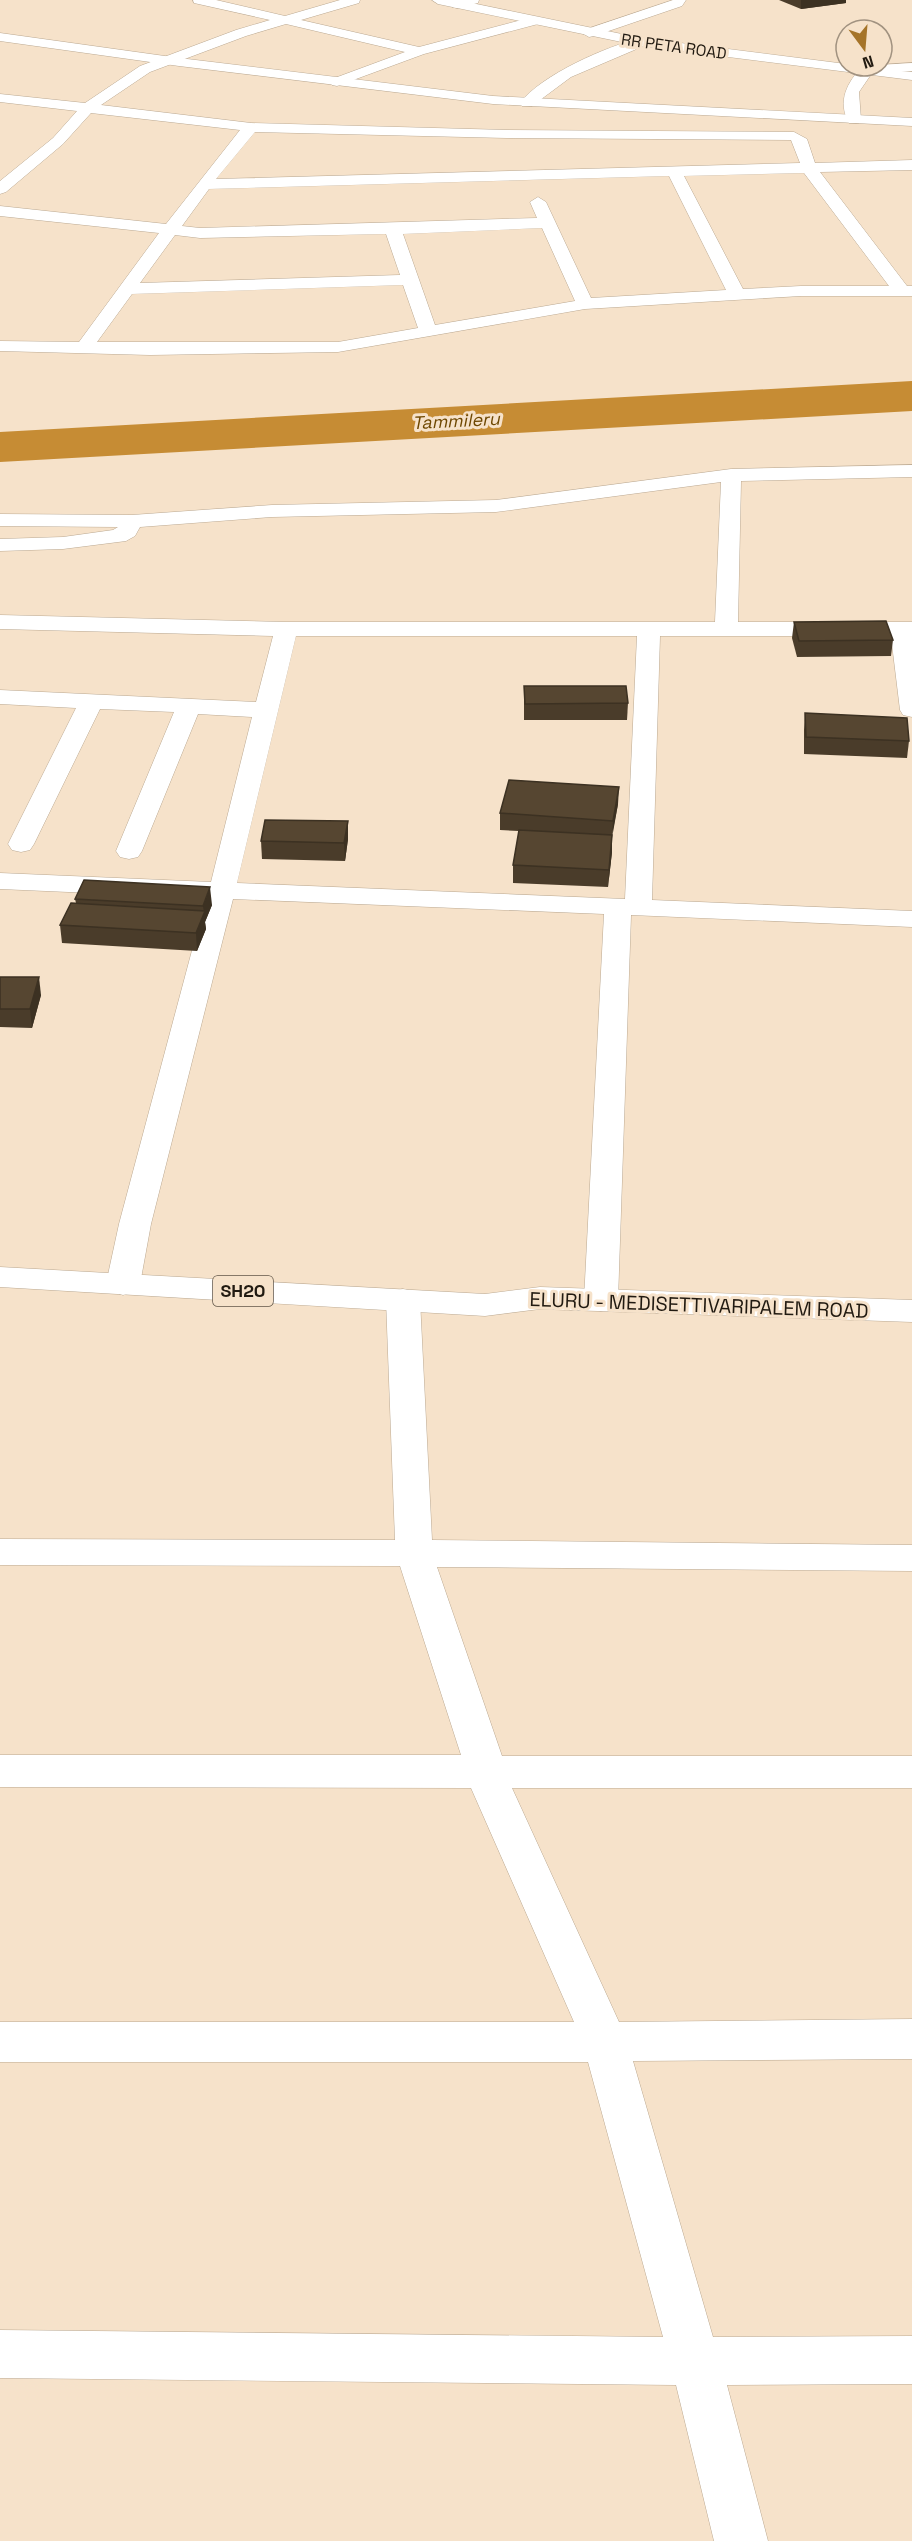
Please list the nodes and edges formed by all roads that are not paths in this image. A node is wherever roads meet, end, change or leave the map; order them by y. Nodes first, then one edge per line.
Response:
1 (199, 0) edge
2 (354, 0) edge
3 (438, 0) edge
4 (473, 0) edge
5 (681, 0) edge
6 (457, 4) junction
7 (281, 20) junction
8 (533, 21) junction
9 (589, 33) junction
10 (0, 37) edge
11 (641, 42) junction
12 (418, 51) junction
13 (171, 61) junction
14 (834, 65) edge
15 (912, 67) edge
16 (894, 68) edge
17 (894, 73) edge
18 (912, 76) edge
19 (860, 78) edge
20 (337, 81) junction
21 (0, 98) edge
22 (527, 103) junction
23 (87, 109) junction
24 (854, 120) junction
25 (912, 122) edge
26 (251, 127) junction
27 (511, 145) junction
28 (912, 165) edge
29 (809, 168) junction
30 (674, 171) junction
31 (525, 176) junction
32 (204, 184) junction
33 (0, 189) edge
34 (0, 211) edge
35 (547, 223) junction
36 (393, 229) junction
37 (170, 230) junction
38 (411, 280) junction
39 (127, 289) junction
40 (907, 291) edge
41 (737, 294) junction
42 (585, 304) junction
43 (428, 332) junction
44 (0, 346) edge
45 (84, 348) junction
46 (912, 471) edge
47 (731, 475) junction
48 (0, 520) edge
49 (132, 521) junction
50 (0, 544) edge
51 (0, 622) edge
52 (286, 629) junction
53 (726, 629) junction
54 (907, 629) edge
55 (649, 630) junction
56 (1, 699) edge
57 (91, 702) junction
58 (189, 706) junction
59 (266, 710) junction
60 (912, 710) edge
61 (21, 844) dead end
62 (129, 851) dead end
63 (0, 881) edge
64 (222, 890) junction
65 (628, 907) junction
66 (912, 918) edge
67 (0, 1277) edge
68 (123, 1284) junction
69 (403, 1300) junction
70 (601, 1300) junction
71 (912, 1311) edge
72 (0, 1552) edge
73 (414, 1553) junction
74 (912, 1558) edge
75 (0, 1771) edge
76 (486, 1771) junction
77 (912, 1772) edge
78 (912, 2039) edge
79 (0, 2042) edge
80 (604, 2042) junction
81 (0, 2354) edge
82 (912, 2360) edge
83 (695, 2361) junction
84 (741, 2541) edge

1 - 7 street
2 - 7 street
3 - 6 street, RR PETA ROAD
4 - 6 street
5 - 9 street
6 - 8 street, RR PETA ROAD
7 - 12 street
7 - 13 street
8 - 9 street, RR PETA ROAD
8 - 12 street
9 - 11 street, RR PETA ROAD
10 - 13 street
11 - 14 street, RR PETA ROAD
11 - 22 street
12 - 20 street
13 - 20 street
13 - 23 street
15 - 16 street
17 - 18 street, RR PETA ROAD
19 - 24 street
20 - 22 street
21 - 23 street
22 - 24 street
23 - 26 street
23 - 33 street
24 - 25 street
26 - 27 street
26 - 32 street
27 - 29 street
27 - 31 street
28 - 29 street
29 - 30 street
29 - 40 street
30 - 31 street
30 - 41 street
31 - 32 street
31 - 35 street
32 - 37 street
34 - 37 street
35 - 36 street
35 - 42 street
36 - 37 street
36 - 38 street
37 - 39 street
38 - 39 street
38 - 43 street
39 - 45 street
40 - 41 street
41 - 42 street
42 - 43 street
43 - 45 street
44 - 45 street
46 - 47 street
47 - 49 street
47 - 53 street
48 - 49 street
49 - 50 street
51 - 52 street
52 - 55 street
52 - 59 street
53 - 54 street
53 - 55 street
54 - 60 street
55 - 65 street
56 - 57 street
57 - 58 street
57 - 61 street
58 - 59 street
58 - 62 street
59 - 64 street
63 - 64 street
64 - 65 street
64 - 68 street
65 - 66 street
65 - 70 street
67 - 68 street, SH20
68 - 69 street, SH20
69 - 70 street, ELURU - MEDISETTIVARIPALEM ROAD / SH20
69 - 73 street
70 - 71 street, ELURU - MEDISETTIVARIPALEM ROAD / SH20
72 - 73 street
73 - 74 street
73 - 76 street
75 - 76 street
76 - 77 street
76 - 80 street
78 - 80 street
79 - 80 street
80 - 83 street
81 - 83 street
82 - 83 street
83 - 84 street

